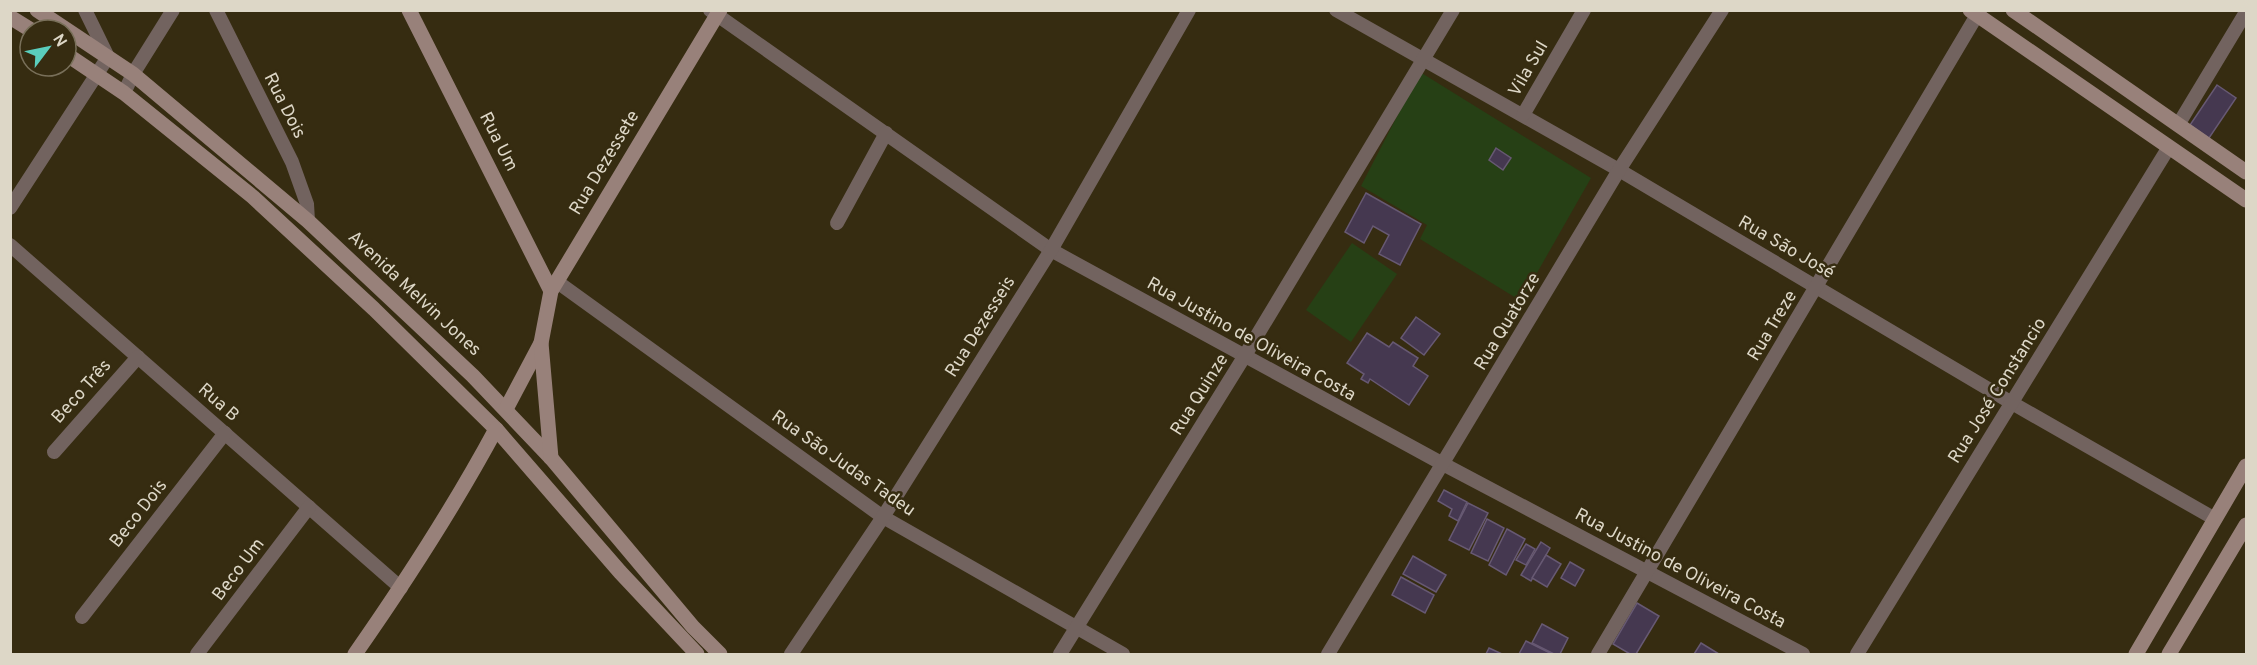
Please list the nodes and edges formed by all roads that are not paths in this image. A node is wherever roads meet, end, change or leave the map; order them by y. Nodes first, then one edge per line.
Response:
1 (38, 10) edge
2 (85, 10) edge
3 (173, 10) edge
4 (216, 10) edge
5 (409, 10) edge
6 (1189, 10) edge
7 (1336, 10) edge
8 (1453, 10) edge
9 (1584, 10) edge
10 (1722, 10) edge
11 (2013, 10) edge
12 (716, 12) edge
13 (1976, 12) edge
14 (2247, 12) edge
15 (108, 57) junction
16 (1422, 59) junction
17 (78, 62) edge
18 (133, 74) junction
19 (98, 75) junction
20 (124, 93) junction
21 (1523, 115) junction
22 (2178, 125) junction
23 (886, 133) junction
24 (2169, 147) junction
25 (1619, 170) junction
26 (2247, 172) edge
27 (2247, 200) edge
28 (10, 208) edge
29 (308, 221) junction
30 (837, 224) dead end
31 (10, 245) edge
32 (1051, 250) junction
33 (554, 286) junction
34 (1817, 287) junction
35 (541, 343) junction
36 (138, 357) junction
37 (1244, 357) junction
38 (2012, 402) junction
39 (506, 409) junction
40 (496, 429) junction
41 (225, 433) junction
42 (54, 452) dead end
43 (551, 458) junction
44 (1443, 464) junction
45 (2247, 466) edge
46 (309, 507) junction
47 (883, 517) junction
48 (2215, 519) junction
49 (2245, 532) edge
50 (1647, 573) junction
51 (401, 588) junction
52 (82, 617) dead end
53 (1077, 630) junction
54 (197, 654) edge
55 (355, 654) edge
56 (697, 654) edge
57 (720, 654) edge
58 (791, 654) edge
59 (1060, 654) edge
60 (1123, 654) edge
61 (1329, 654) edge
62 (1598, 654) edge
63 (1803, 654) edge
64 (1857, 654) edge
65 (2136, 654) edge
66 (2169, 654) edge

1 - 15 main road, Avenida Melvin Jones
2 - 15 street
3 - 18 street
4 - 29 street, Rua Dois
5 - 33 main road, Rua Um
6 - 32 street, Rua Dezesseis
7 - 16 street, Rua São José
8 - 16 street
9 - 21 street, Vila Sul
10 - 25 street, Rua Quatorze
11 - 22 main road
12 - 23 street, Rua Justino de Oliveira Costa
12 - 33 main road, Rua Dezessete
13 - 24 main road
13 - 34 street, Rua Treze
14 - 22 street
15 - 18 main road, Avenida Melvin Jones
15 - 19 street
16 - 21 street, Rua São José
16 - 37 street, Rua Quinze
17 - 19 main road
18 - 20 street
18 - 29 main road, Avenida Melvin Jones
19 - 20 main road
19 - 28 street
20 - 40 main road
21 - 25 street, Rua São José
22 - 26 main road
23 - 30 street
23 - 32 street, Rua Justino de Oliveira Costa
24 - 27 main road
24 - 38 street, Rua José Constancio
25 - 34 street, Rua São José
25 - 44 street, Rua Quatorze
29 - 39 main road, Avenida Melvin Jones
31 - 36 street, Rua B
32 - 37 street, Rua Justino de Oliveira Costa
32 - 47 street, Rua Dezesseis
33 - 35 main road, Rua Dezessete
33 - 47 street, Rua São Judas Tadeu
34 - 38 street, Rua São José
34 - 50 street, Rua Treze
35 - 39 main road, Rua Dezessete
35 - 43 main road, Rua Dezessete
36 - 41 street, Rua B
36 - 42 street, Beco Três
37 - 44 street, Rua Justino de Oliveira Costa
37 - 53 street, Rua Quinze
38 - 48 street, Rua São José
38 - 64 street, Rua José Constancio
39 - 40 street
39 - 43 main road, Avenida Melvin Jones
40 - 51 main road
40 - 56 main road
41 - 46 street, Rua B
41 - 52 street, Beco Dois
43 - 57 main road, Avenida Melvin Jones
44 - 50 street, Rua Justino de Oliveira Costa
44 - 61 street, Rua Quatorze
45 - 48 main road
46 - 51 street, Rua B
46 - 54 street, Beco Um
47 - 53 street, Rua São Judas Tadeu
47 - 58 street, Rua Dezesseis
48 - 65 main road
49 - 66 main road
50 - 62 street, Rua Treze
50 - 63 street, Rua Justino de Oliveira Costa
51 - 55 main road
53 - 59 street, Rua Quinze
53 - 60 street, Rua São Judas Tadeu

